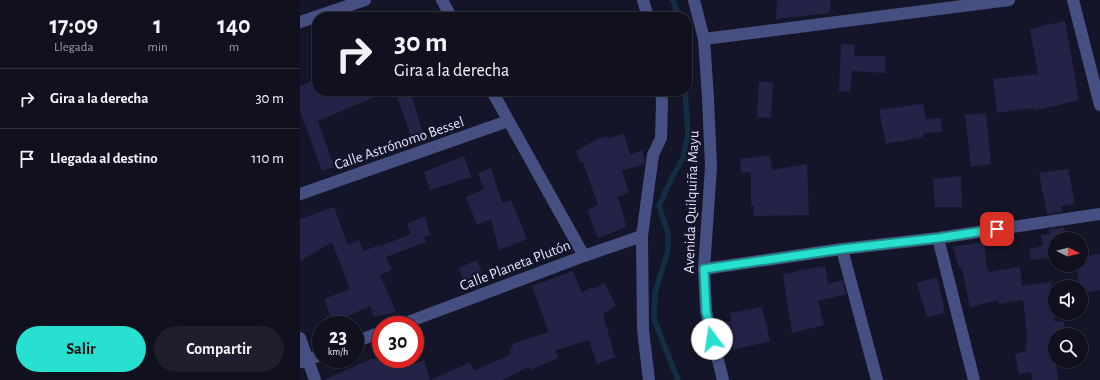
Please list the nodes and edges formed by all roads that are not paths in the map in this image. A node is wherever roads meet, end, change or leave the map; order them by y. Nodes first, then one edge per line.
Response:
1 (365, 0) edge
2 (442, 0) edge
3 (643, 0) edge
4 (694, 0) edge
5 (1009, 0) edge
6 (1073, 0) edge
7 (330, 12) edge
8 (448, 12) edge
9 (647, 12) edge
10 (312, 18) edge
11 (300, 22) edge
12 (704, 39) junction
13 (495, 96) edge
14 (661, 96) edge
15 (1100, 105) edge
16 (508, 121) junction
17 (300, 194) edge
18 (1100, 214) edge
19 (642, 236) junction
20 (938, 238) junction
21 (842, 249) junction
22 (584, 256) junction
23 (704, 269) junction
24 (424, 316) edge
25 (300, 338) edge
26 (304, 361) edge
27 (315, 380) edge
28 (649, 380) edge
29 (722, 380) edge
30 (877, 380) edge
31 (974, 380) edge

1 - 7 street
2 - 8 street
3 - 9 street
4 - 12 street, Avenida Quilquiña Mayu
5 - 12 street
6 - 15 street
10 - 11 street
12 - 23 street, Avenida Quilquiña Mayu
13 - 16 street
14 - 19 street
16 - 17 street, Calle Astrónomo Bessel
16 - 22 street
18 - 20 street
19 - 22 street, Calle Planeta Plutón
19 - 28 street
20 - 21 street
20 - 31 street
21 - 23 street
21 - 30 street
22 - 24 street, Calle Planeta Plutón
23 - 29 street, Avenida Quilquiña Mayu
25 - 26 street
26 - 27 street

